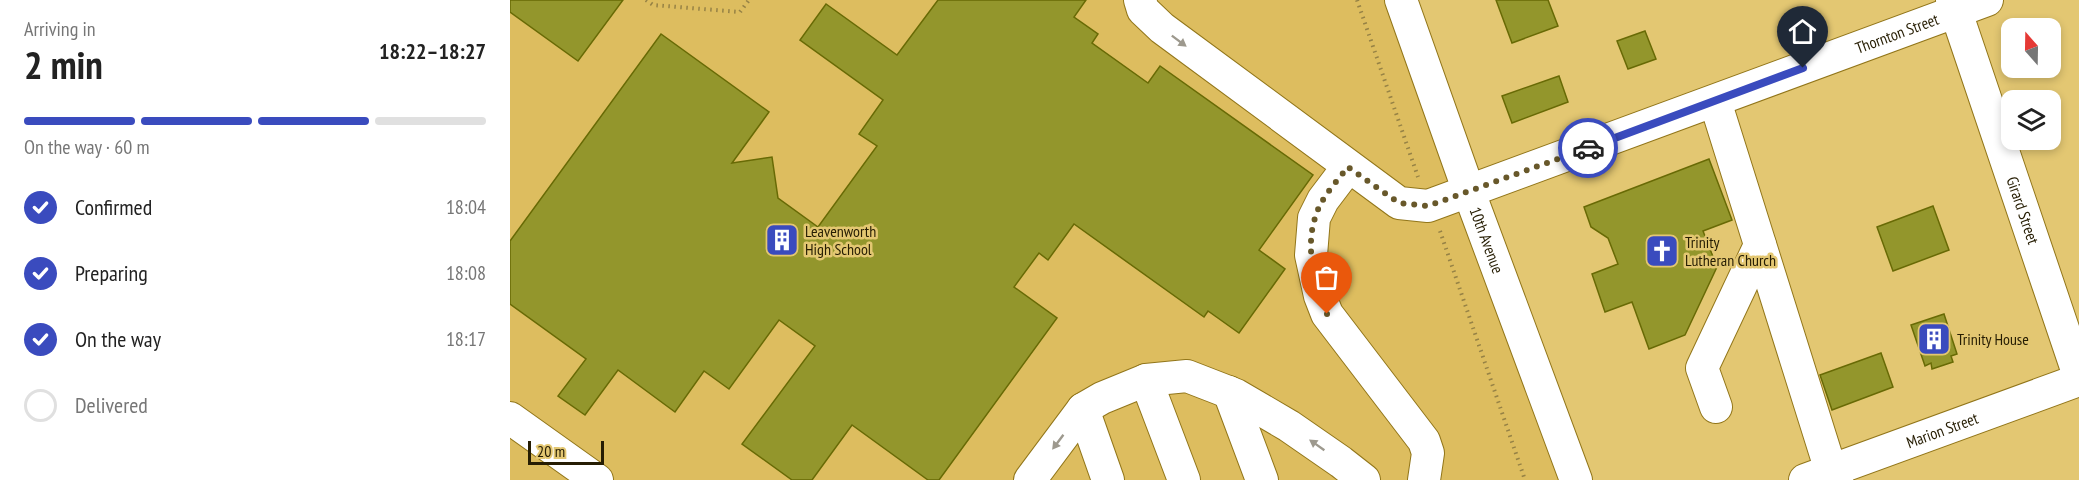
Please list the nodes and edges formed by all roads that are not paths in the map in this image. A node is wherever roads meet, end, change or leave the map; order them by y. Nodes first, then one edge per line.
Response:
1 (1140, 0) edge
2 (1401, 0) edge
3 (1987, 0) edge
4 (1954, 6) edge
5 (1715, 101) junction
6 (1348, 167) junction
7 (1469, 192) junction
8 (1760, 245) junction
9 (2079, 378) edge
10 (1146, 380) junction
11 (1229, 392) junction
12 (1716, 407) dead end
13 (1083, 409) junction
14 (510, 418) edge
15 (1824, 477) edge
16 (1031, 479) edge
17 (597, 480) edge
18 (1108, 480) edge
19 (1184, 480) edge
20 (1262, 480) edge
21 (1364, 480) edge
22 (1424, 480) edge
23 (1576, 480) edge

1 -> 6 street
2 - 7 street, 10th Avenue
3 - 4 street, Thornton Street
4 - 5 street, Thornton Street
4 - 9 street, Girard Street
5 - 7 street, Thornton Street
5 - 8 street
6 - 7 street, Thornton Street
6 - 22 street
7 - 23 street, 10th Avenue
8 - 12 street
8 - 15 street
9 - 15 street, Marion Street
10 - 11 street
10 - 13 street
10 - 19 street
11 - 20 street
21 -> 11 street
13 -> 16 street
13 - 18 street
14 - 17 street

